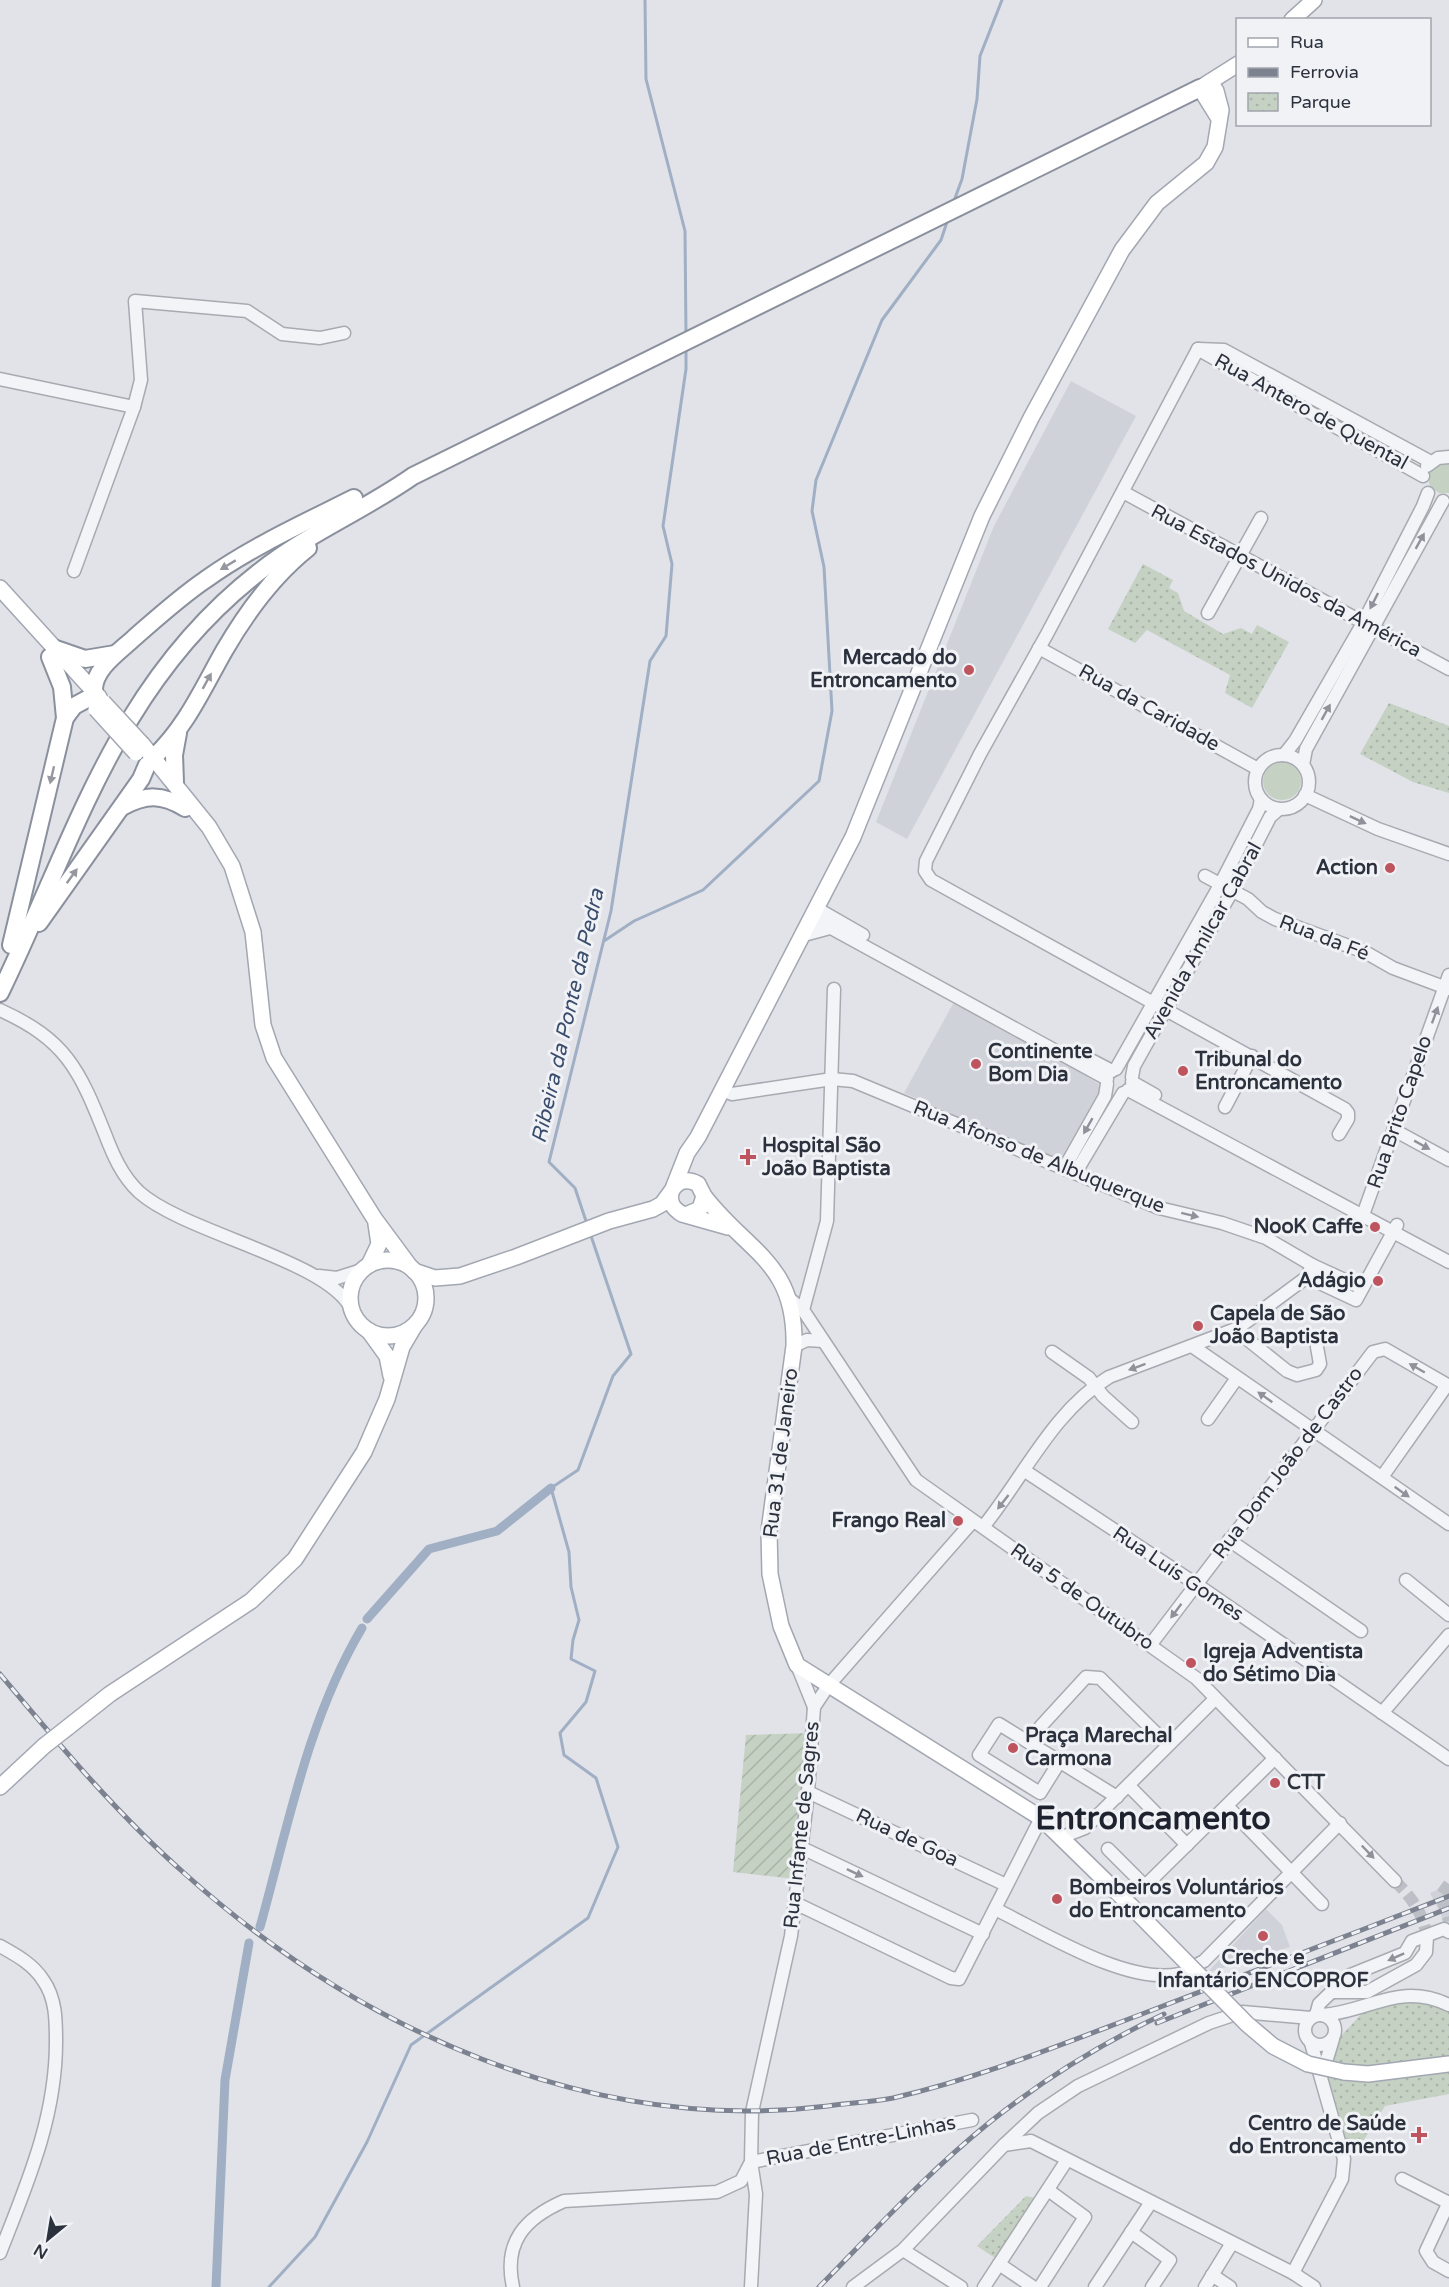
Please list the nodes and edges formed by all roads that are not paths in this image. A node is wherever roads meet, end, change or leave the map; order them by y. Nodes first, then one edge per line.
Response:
1 (1314, 0) edge
2 (1294, 18) edge
3 (1236, 65) edge
4 (1205, 85) junction
5 (344, 333) dead end
6 (1198, 349) junction
7 (0, 379) edge
8 (134, 407) junction
9 (1449, 457) edge
10 (1431, 462) junction
11 (413, 476) junction
12 (1423, 476) junction
13 (1123, 492) junction
14 (1428, 493) junction
15 (1446, 501) edge
16 (361, 507) junction
17 (334, 508) junction
18 (1261, 518) dead end
19 (1240, 556) junction
20 (74, 572) dead end
21 (0, 588) edge
22 (0, 601) edge
23 (1208, 613) dead end
24 (1367, 626) junction
25 (1039, 648) junction
26 (53, 653) junction
27 (116, 654) junction
28 (1449, 669) edge
29 (95, 700) junction
30 (65, 718) junction
31 (179, 732) junction
32 (145, 755) junction
33 (1284, 755) junction
34 (1303, 765) junction
35 (1258, 769) junction
36 (175, 782) junction
37 (1305, 795) junction
38 (1261, 799) junction
39 (122, 807) junction
40 (185, 808) junction
41 (1279, 809) junction
42 (1449, 854) edge
43 (1204, 876) dead end
44 (237, 880) junction
45 (1220, 885) junction
46 (827, 886) junction
47 (1232, 891) junction
48 (814, 912) junction
49 (831, 923) junction
50 (804, 935) junction
51 (14, 952) junction
52 (0, 970) edge
53 (1448, 984) edge
54 (834, 989) dead end
55 (0, 993) edge
56 (1160, 1006) junction
57 (0, 1010) edge
58 (1252, 1056) junction
59 (1110, 1076) junction
60 (832, 1079) junction
61 (1129, 1085) junction
62 (722, 1090) junction
63 (1225, 1107) dead end
64 (1394, 1130) junction
65 (1339, 1134) dead end
66 (698, 1137) junction
67 (1449, 1160) edge
68 (1071, 1170) junction
69 (672, 1189) junction
70 (701, 1190) junction
71 (1365, 1212) junction
72 (685, 1214) junction
73 (374, 1218) junction
74 (609, 1224) junction
75 (1395, 1228) junction
76 (734, 1230) junction
77 (1449, 1253) edge
78 (1449, 1262) edge
79 (1312, 1265) junction
80 (365, 1268) junction
81 (413, 1269) junction
82 (306, 1272) junction
83 (460, 1276) junction
84 (1307, 1277) junction
85 (1362, 1288) junction
86 (790, 1299) junction
87 (352, 1310) junction
88 (424, 1310) junction
89 (803, 1311) junction
90 (415, 1325) junction
91 (1238, 1328) junction
92 (368, 1330) junction
93 (823, 1341) junction
94 (794, 1346) junction
95 (1192, 1346) junction
96 (1317, 1347) dead end
97 (1052, 1352) dead end
98 (1237, 1378) junction
99 (1448, 1385) edge
100 (1094, 1386) junction
101 (391, 1388) junction
102 (1208, 1419) dead end
103 (1132, 1422) dead end
104 (1313, 1431) junction
105 (1025, 1471) junction
106 (1382, 1478) junction
107 (978, 1524) junction
108 (1449, 1524) edge
109 (1229, 1540) junction
110 (1406, 1580) dead end
111 (1196, 1584) junction
112 (1449, 1615) edge
113 (1361, 1631) dead end
114 (1449, 1635) edge
115 (1151, 1644) junction
116 (797, 1665) junction
117 (828, 1686) junction
118 (1215, 1699) junction
119 (814, 1707) junction
120 (1382, 1713) junction
121 (1030, 1743) junction
122 (1168, 1746) junction
123 (1275, 1758) junction
124 (1449, 1759) edge
125 (1060, 1761) junction
126 (1129, 1786) junction
127 (0, 1787) edge
128 (808, 1792) junction
129 (1117, 1797) junction
130 (1227, 1806) junction
131 (1041, 1818) junction
132 (1340, 1823) junction
133 (1085, 1828) junction
134 (1062, 1837) junction
135 (1187, 1845) junction
136 (802, 1848) junction
137 (1107, 1849) dead end
138 (1076, 1851) junction
139 (1291, 1872) junction
140 (1395, 1881) tunnel mouth
141 (1006, 1885) junction
142 (795, 1903) junction
143 (1322, 1904) dead end
144 (995, 1909) junction
145 (1447, 1930) edge
146 (983, 1934) junction
147 (1427, 1937) tunnel mouth
148 (0, 1946) edge
149 (1332, 1992) junction
150 (1449, 2005) edge
151 (1364, 2006) junction
152 (1317, 2013) junction
153 (1276, 2015) junction
154 (1334, 2036) junction
155 (1309, 2041) junction
156 (1449, 2064) edge
157 (1322, 2076) junction
158 (972, 2120) dead end
159 (1004, 2145) junction
160 (1067, 2160) junction
161 (751, 2162) junction
162 (1402, 2179) dead end
163 (1048, 2190) junction
164 (1151, 2202) junction
165 (1449, 2203) edge
166 (1444, 2223) edge
167 (1131, 2232) junction
168 (1232, 2243) junction
169 (903, 2250) junction
170 (0, 2253) edge
171 (999, 2264) junction
172 (1449, 2271) edge
173 (1293, 2273) junction
174 (1212, 2276) junction
175 (869, 2282) edge
176 (513, 2287) edge
177 (751, 2287) edge
178 (853, 2287) edge
179 (961, 2287) edge
180 (984, 2287) edge
181 (1033, 2287) edge
182 (1040, 2287) edge
183 (1095, 2287) edge
184 (1152, 2287) edge
185 (1205, 2287) edge
186 (1230, 2287) edge
187 (1314, 2287) edge

1 - 2 main road
3 - 4 main road
4 - 11 highway
4 - 46 main road
5 - 8 street
6 - 10 street, Rua Antero de Quental
6 - 12 street, Rua Antero de Quental
6 - 13 street
7 - 8 street
8 - 20 street
9 - 10 street
10 - 12 street
11 - 16 highway
11 - 17 highway
12 - 14 street
13 - 19 street, Rua Estados Unidos da América
13 - 25 street
14 - 15 street
14 -> 24 street
24 -> 15 street
31 -> 16 highway
16 - 51 highway
17 -> 27 highway
17 - 51 highway
18 - 19 street
19 - 23 street
19 - 24 street, Rua Estados Unidos da América
21 - 26 main road
22 - 26 main road
24 - 28 street, Rua Estados Unidos da América
24 - 33 street
34 -> 24 street
25 - 35 street, Rua da Caridade
25 - 56 street
26 - 27 highway
26 - 29 main road
26 - 30 highway
27 - 29 highway
29 - 30 highway
29 - 32 main road, bridge
30 -> 51 highway
31 - 32 highway
31 - 36 highway
32 - 36 main road
32 - 39 highway
32 - 40 main road
33 - 34 street
33 - 35 street
34 - 37 street
35 - 38 street
36 - 44 main road
37 - 41 street
37 -> 42 street
38 - 41 street
38 - 45 street, Avenida Amilcar Cabral
39 - 40 highway
51 -> 39 highway
40 - 44 main road
41 - 47 street, Avenida Amilcar Cabral
43 - 45 street, Rua da Fé
44 - 73 main road
45 - 47 street, Rua da Fé
45 - 56 street, Avenida Amilcar Cabral
46 - 48 main road
46 - 49 street
47 - 53 street, Rua da Fé
47 - 56 street, Avenida Amilcar Cabral
48 - 49 street
48 - 50 main road
49 - 50 street
49 - 59 street
50 - 62 main road
51 - 52 highway
51 - 55 highway
64 -> 53 street, Rua Brito Capelo
54 - 60 street
56 - 58 street
56 - 59 street, Avenida Amilcar Cabral
56 - 61 street, Avenida Amilcar Cabral
57 - 82 street
58 - 63 street
58 - 65 street
59 - 61 street
59 - 61 street
59 -> 68 street, Avenida Amilcar Cabral
60 - 62 street, Rua Afonso de Albuquerque
60 - 68 street, Rua Afonso de Albuquerque
60 - 89 street
61 - 68 street, Avenida Amilcar Cabral
61 - 71 street
62 - 66 main road
64 -> 67 street
64 - 71 street, Rua Brito Capelo
66 - 69 main road
66 - 70 main road
68 -> 79 street, Rua Afonso de Albuquerque
69 - 70 main road
69 - 72 main road
69 - 74 main road
70 - 72 main road
70 - 76 main road
71 - 75 street
72 - 74 main road
72 - 76 main road
73 - 80 main road
73 - 81 main road
74 - 83 main road
75 - 77 street
75 - 78 street
75 - 85 street
76 - 86 main road, Rua 31 de Janeiro
79 - 84 street
79 - 85 street, Rua Afonso de Albuquerque
80 - 81 main road
80 - 82 street
80 - 87 main road
81 - 83 main road
81 - 88 main road
82 - 87 street
83 - 88 main road
84 - 85 street
84 - 91 street
86 - 89 street, Rua 5 de Outubro
86 - 94 main road, Rua 31 de Janeiro
87 - 92 main road
88 - 90 main road
89 - 93 street, Rua 5 de Outubro
90 - 92 main road
90 - 101 main road
91 - 95 street
91 - 96 street
92 - 101 main road
93 - 94 street
93 - 107 street, Rua 5 de Outubro
94 - 116 main road, Rua 31 de Janeiro
95 - 98 street
95 -> 100 street
97 - 100 street
98 - 102 street
104 -> 98 street
99 -> 104 street, Rua Dom João de Castro
99 - 106 street
100 - 103 street
100 - 105 street, Rua Infante de Sagres
101 - 127 main road, bridge
104 - 106 street
104 - 109 street, Rua Dom João de Castro
105 -> 107 street, Rua Infante de Sagres
105 - 111 street, Rua Luís Gomes
106 -> 108 street
107 - 115 street, Rua 5 de Outubro
107 - 117 street, Rua Infante de Sagres
109 - 111 street, Rua Dom João de Castro
109 - 113 street
110 - 112 street
111 -> 115 street, Rua Dom João de Castro
111 - 120 street, Rua Luís Gomes
114 - 120 street
115 - 118 street, Rua 5 de Outubro
116 - 117 main road
116 - 119 street, Rua 31 de Janeiro
117 - 119 street, Rua Infante de Sagres
117 - 131 main road
118 - 122 street
118 - 123 street, Rua 5 de Outubro
119 - 128 street, Rua Infante de Sagres
120 - 124 street, Rua Luís Gomes
121 - 122 street
121 - 125 street
121 - 125 street
122 - 126 street
123 - 130 street
123 - 132 street, Rua 5 de Outubro
125 - 129 street
126 - 129 street
126 - 135 street
128 - 136 street, Rua Infante de Sagres
128 - 141 street, Rua de Goa
129 - 133 street
130 - 135 street
130 - 139 street
131 - 134 main road
131 - 141 street
132 - 139 street
132 -> 140 street, Rua 5 de Outubro
133 - 134 street
133 - 138 street
134 - 138 main road
135 - 137 street
136 - 142 street, Rua Infante de Sagres
136 -> 146 street
138 - 156 main road, bridge
139 - 143 street
139 - 144 street
141 - 144 street
142 - 146 street
142 - 161 street, Rua Infante de Sagres
144 - 146 street
145 -> 149 street
147 - 149 street
148 - 170 street
149 - 152 street
150 - 151 street
151 - 152 street
151 - 154 street
152 - 153 street
152 - 154 street
152 - 155 street
153 - 155 street
153 - 159 street
154 - 155 street
154 - 157 street
155 - 157 street
157 - 173 street
158 - 161 street, Rua de Entre-Linhas
159 - 160 street
159 - 169 street
160 - 163 street
160 - 164 street
161 - 176 street
161 - 177 street, Rua Infante de Sagres
162 - 165 street
163 - 171 street
163 - 182 street
164 - 167 street
164 - 168 street
165 - 166 street
166 - 172 street
167 - 183 street
167 - 184 street
168 - 173 street
168 - 174 street
169 - 175 street
169 - 179 street
171 - 180 street
171 - 181 street
173 - 187 street
174 - 185 street
174 - 186 street
175 - 178 street

